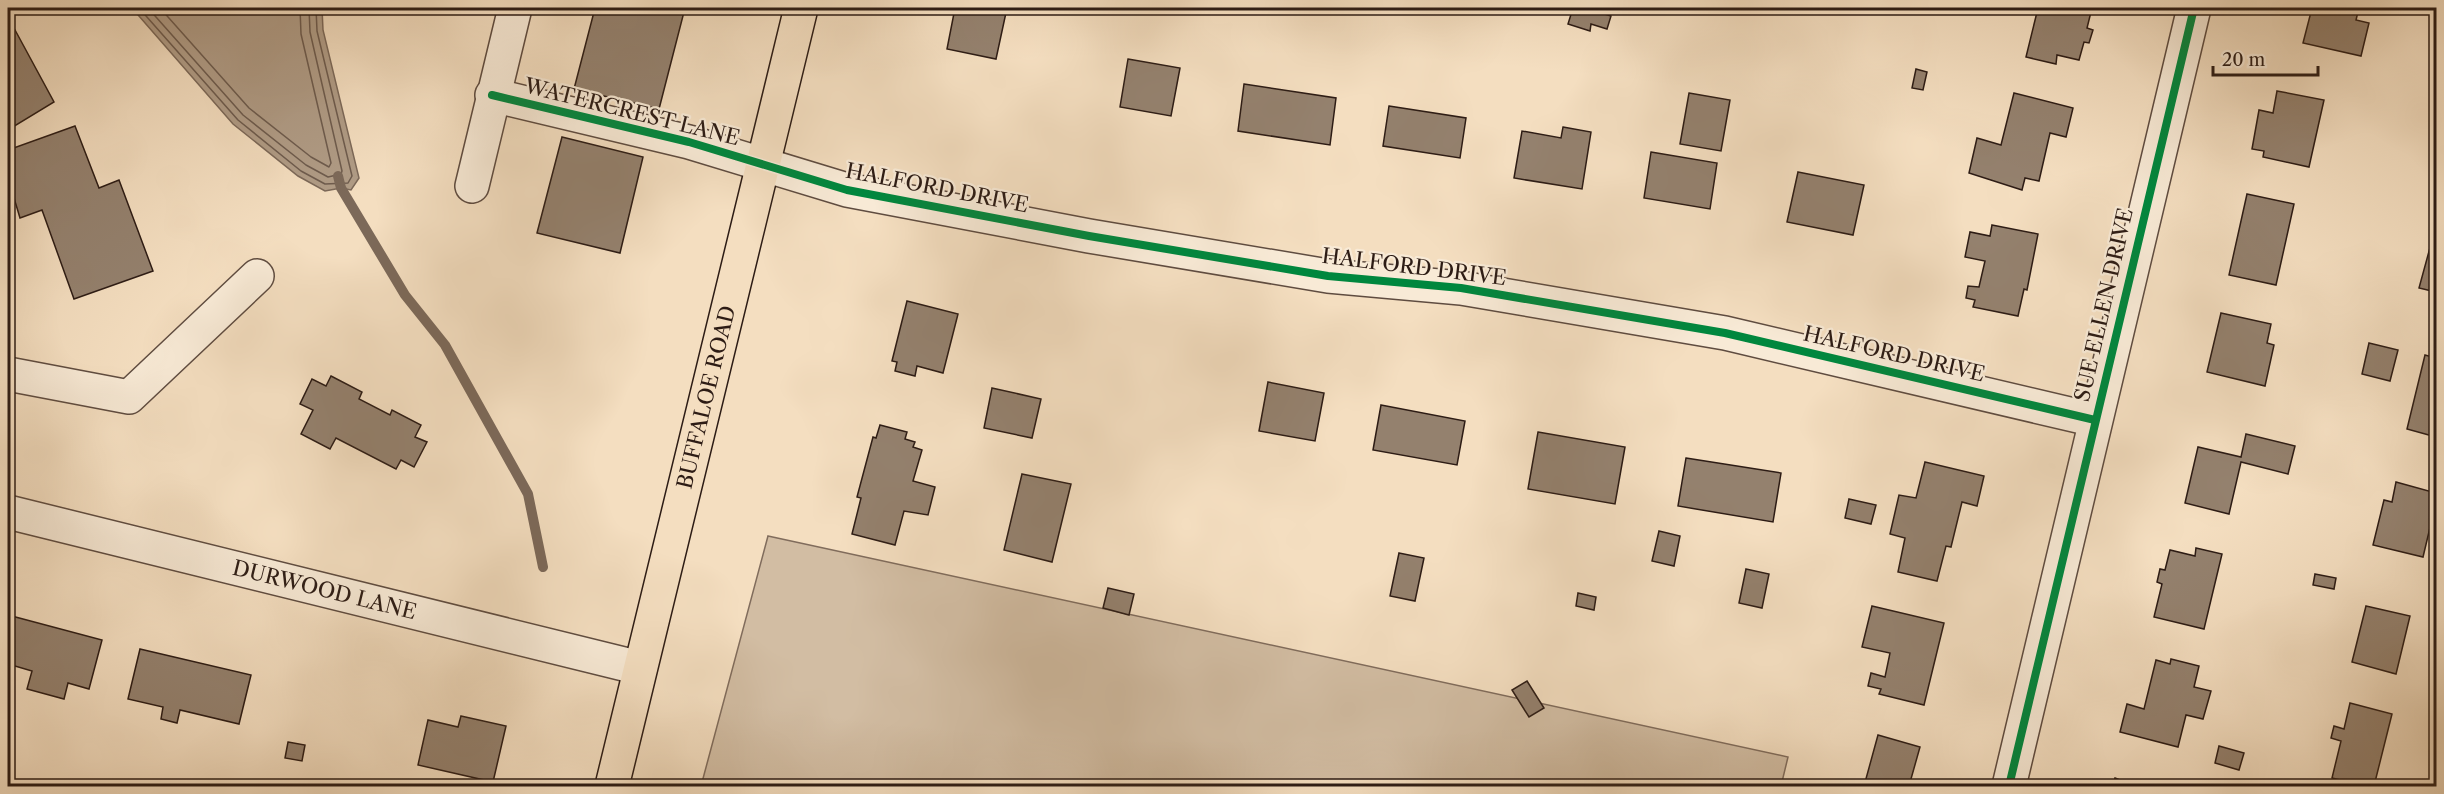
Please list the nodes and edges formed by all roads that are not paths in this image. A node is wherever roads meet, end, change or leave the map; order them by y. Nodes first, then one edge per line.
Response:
1 (514, 8) edge
2 (801, 8) edge
3 (2194, 8) edge
4 (492, 95) junction
5 (763, 165) junction
6 (472, 186) dead end
7 (257, 276) dead end
8 (8, 374) edge
9 (2096, 420) junction
10 (8, 512) edge
11 (640, 668) junction
12 (612, 786) edge
13 (2009, 786) edge

1 - 4 street
2 - 5 main road, BUFFALOE ROAD
3 - 9 street, SUE ELLEN DRIVE
4 - 5 street, WATERCREST LANE
4 - 6 street
5 - 9 street, HALFORD DRIVE
5 - 11 main road, BUFFALOE ROAD
7 - 8 street
9 - 13 street, SUE ELLEN DRIVE
10 - 11 street, DURWOOD LANE
11 - 12 main road, BUFFALOE ROAD

